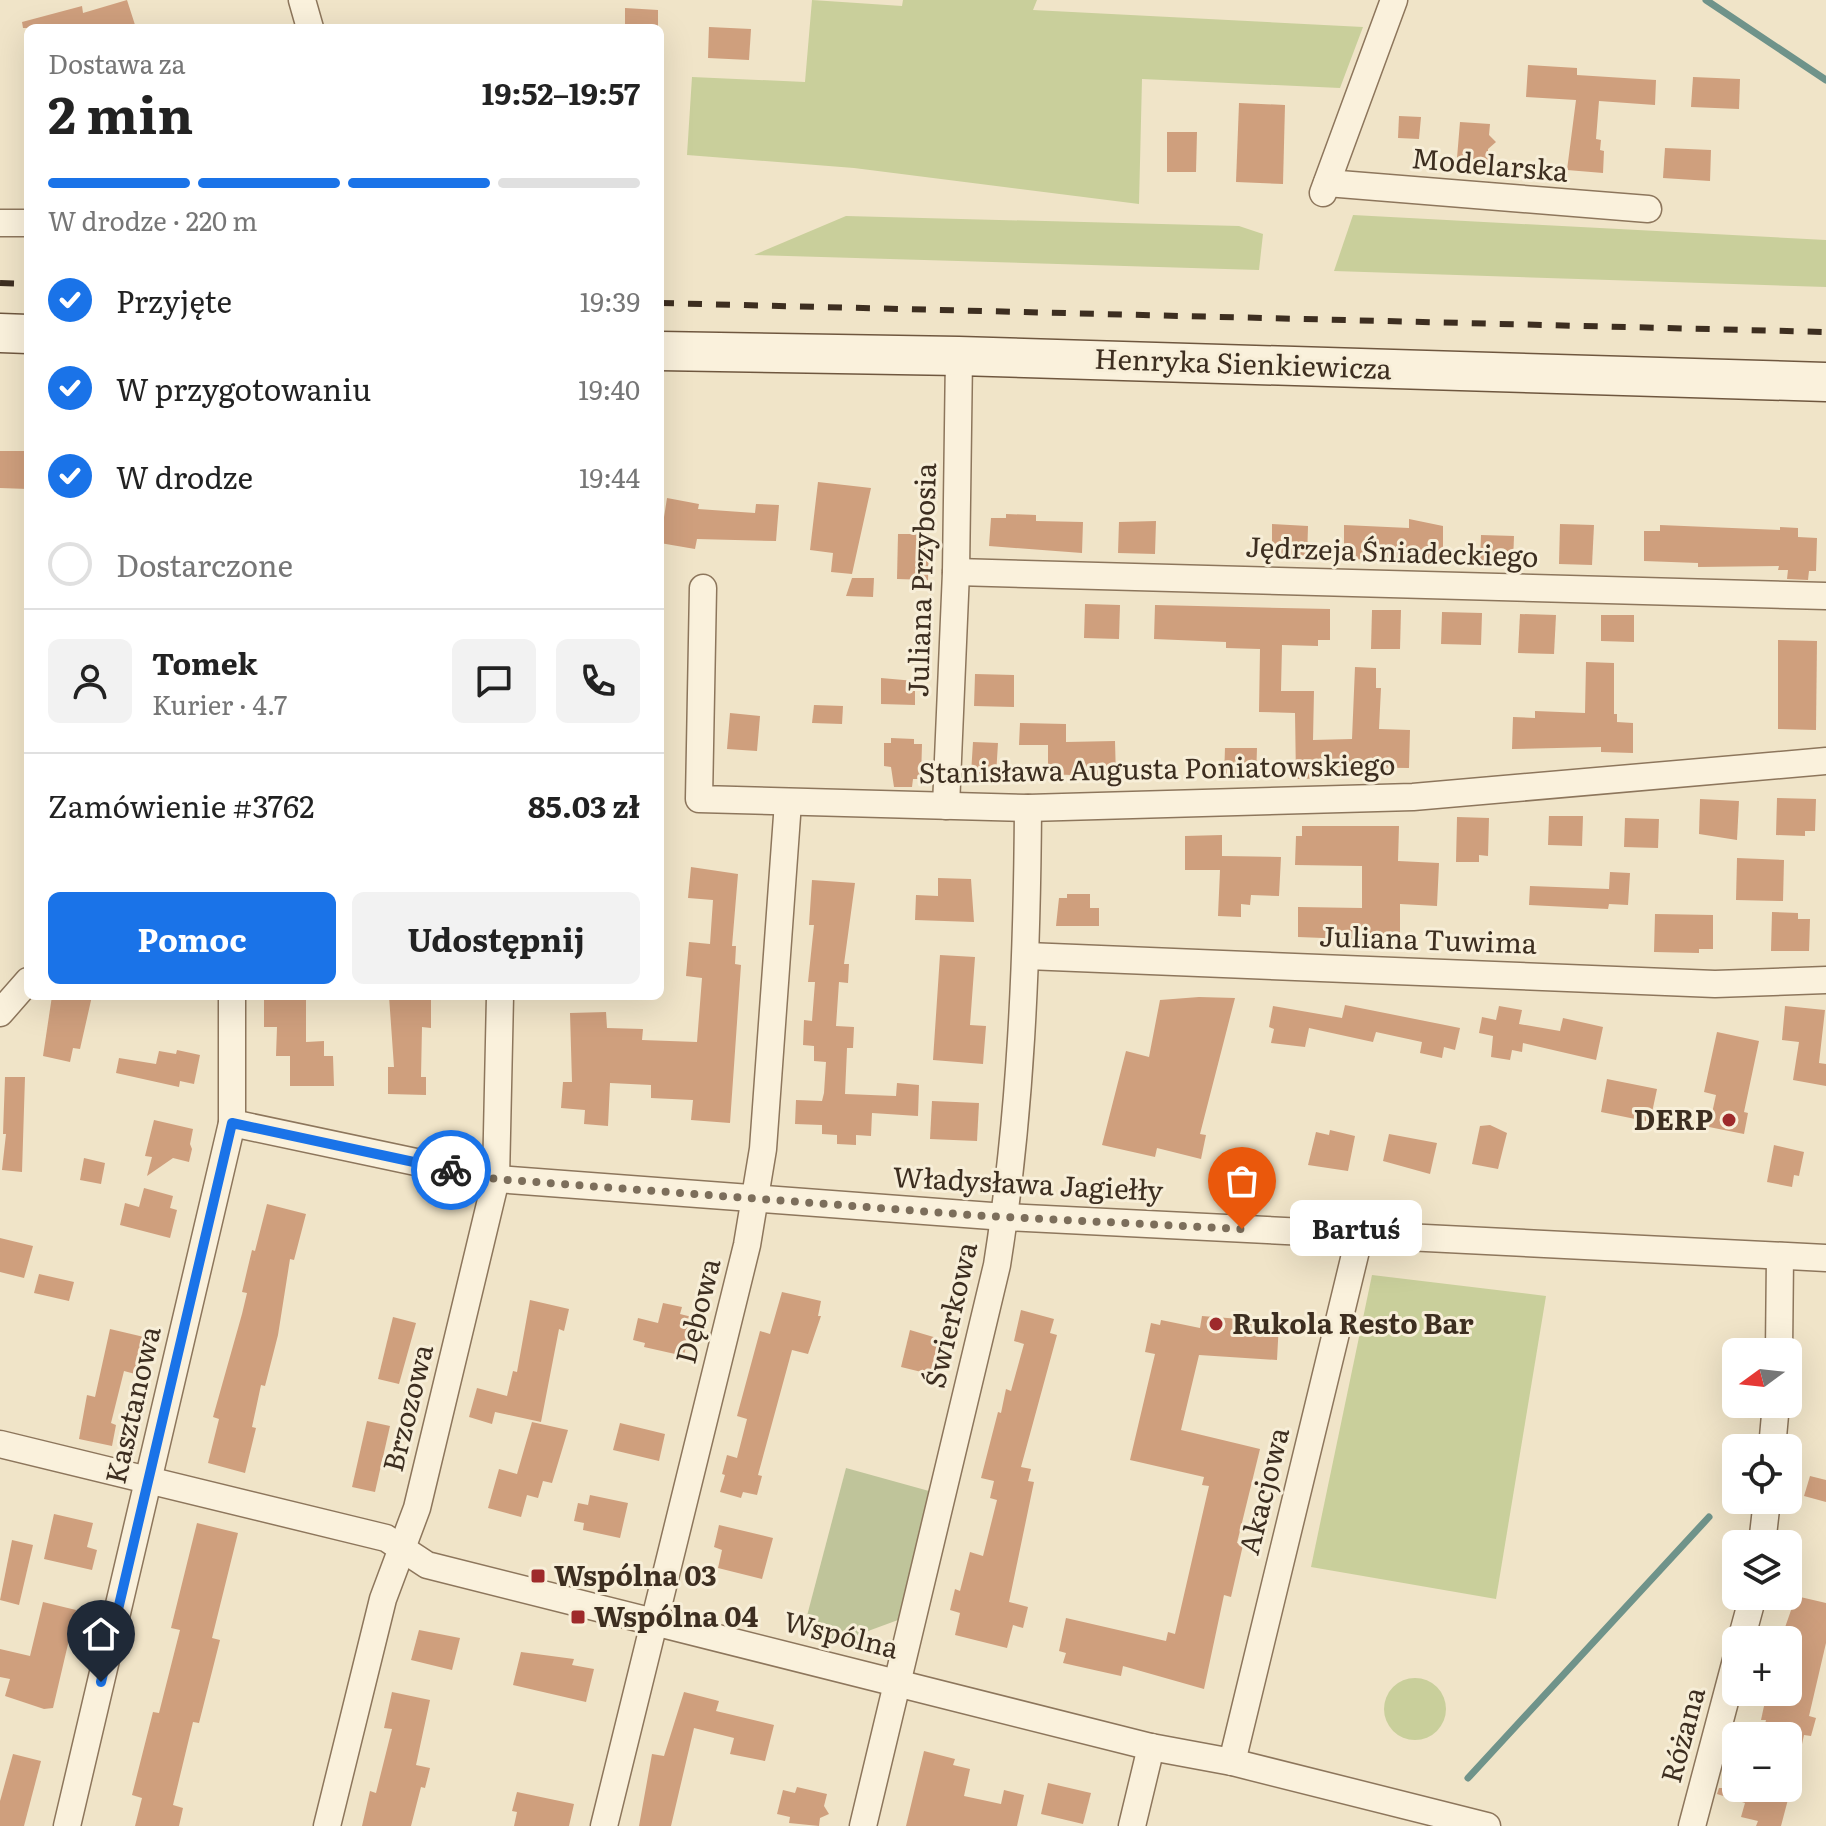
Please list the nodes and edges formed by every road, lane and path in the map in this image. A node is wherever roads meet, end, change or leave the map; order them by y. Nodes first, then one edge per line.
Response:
1 (302, 0) edge
2 (1394, 0) edge
3 (309, 24) edge
4 (1648, 209) dead end
5 (0, 223) edge
6 (24, 223) edge
7 (0, 333) edge
8 (24, 334) edge
9 (664, 351) edge
10 (959, 356) junction
11 (1826, 382) edge
12 (956, 572) junction
13 (703, 588) dead end
14 (1826, 596) edge
15 (1826, 761) edge
16 (788, 802) junction
17 (946, 806) junction
18 (1028, 808) junction
19 (1027, 956) junction
20 (1826, 980) edge
21 (24, 986) edge
22 (232, 1000) edge
23 (500, 1000) edge
24 (0, 1013) edge
25 (232, 1123) junction
26 (496, 1179) junction
27 (755, 1198) junction
28 (1005, 1217) junction
29 (1360, 1234) junction
30 (1780, 1256) junction
31 (1826, 1258) edge
32 (1779, 1338) edge
33 (0, 1444) edge
34 (148, 1480) junction
35 (402, 1548) junction
36 (654, 1622) junction
37 (897, 1682) junction
38 (1724, 1706) edge
39 (1151, 1747) junction
40 (1232, 1762) junction
41 (67, 1826) edge
42 (327, 1826) edge
43 (604, 1826) edge
44 (863, 1826) edge
45 (1132, 1826) edge
46 (1487, 1826) edge
47 (1692, 1826) edge

1 - 3 street
2 - 4 street, Modelarska
5 - 6 street
7 - 8 main road
9 - 10 main road, Henryka Sienkiewicza
10 - 11 main road, Henryka Sienkiewicza
10 - 12 street, Juliana Przybosia
12 - 14 street, Jędrzeja Śniadeckiego
12 - 17 street, Juliana Przybosia
13 - 16 street, Stanisława Augusta Poniatowskiego
15 - 18 street, Stanisława Augusta Poniatowskiego
16 - 17 street, Stanisława Augusta Poniatowskiego
16 - 27 street, Dębowa
17 - 18 street, Stanisława Augusta Poniatowskiego
18 - 19 street, Świerkowa
19 - 20 street, Juliana Tuwima
19 - 28 street, Świerkowa
21 - 24 street
22 - 25 street, Kasztanowa
23 - 26 street, Brzozowa
25 - 26 street, Władysława Jagiełły
25 - 34 street, Kasztanowa
26 - 27 street, Władysława Jagiełły
26 - 35 street, Brzozowa
27 - 28 street, Władysława Jagiełły
27 - 36 street, Dębowa
28 - 29 street, Władysława Jagiełły
28 - 37 street, Świerkowa
29 - 30 street, Władysława Jagiełły
29 - 40 street, Akacjowa
30 - 31 street, Władysława Jagiełły
30 - 32 street
33 - 34 street, Wspólna
34 - 35 street, Wspólna
34 - 41 street, Kasztanowa
35 - 36 street, Wspólna
35 - 42 street, Brzozowa
36 - 37 street, Wspólna
36 - 43 street, Dębowa
37 - 39 street, Wspólna
37 - 44 street, Świerkowa
38 - 47 street, Różana
39 - 40 street, Wspólna
39 - 45 street
40 - 46 street, Wspólna

